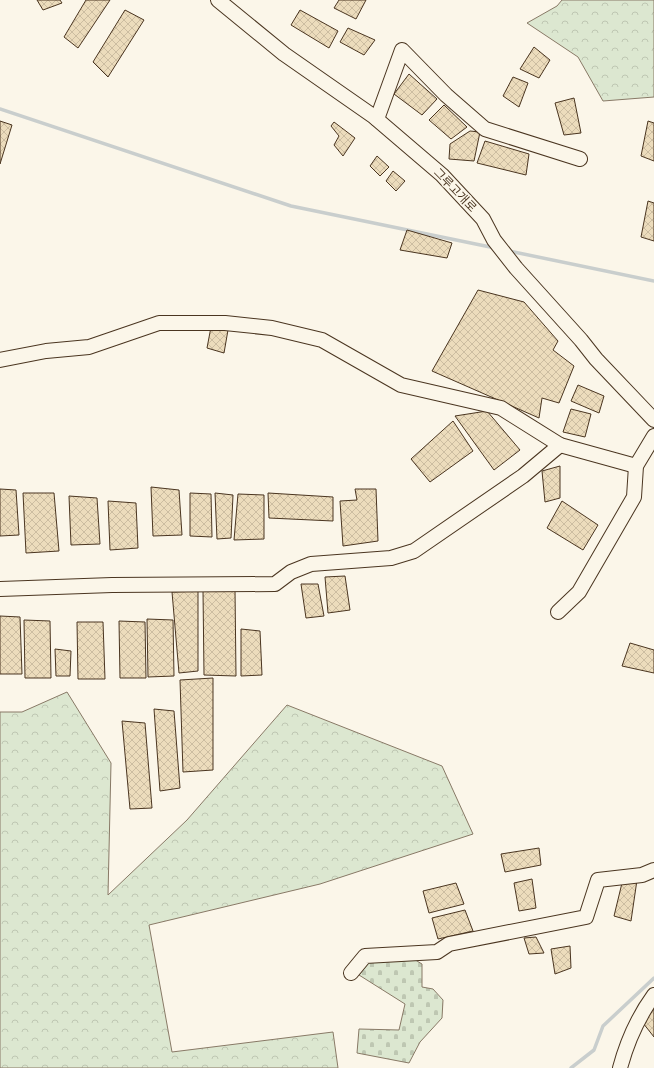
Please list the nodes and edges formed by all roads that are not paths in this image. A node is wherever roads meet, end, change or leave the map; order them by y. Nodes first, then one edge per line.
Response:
1 (218, 0) edge
2 (377, 120) junction
3 (580, 159) dead end
4 (0, 360) edge
5 (654, 420) edge
6 (654, 436) edge
7 (560, 445) junction
8 (636, 466) junction
9 (0, 589) edge
10 (558, 612) dead end
11 (654, 870) edge
12 (351, 973) dead end
13 (654, 995) edge
14 (620, 1068) edge

1 - 2 street, 그루고개로
2 - 3 street
2 - 5 street, 그루고개로
4 - 7 street
6 - 8 street
7 - 8 street
7 - 9 street
8 - 10 street
11 - 12 street
13 - 14 street

